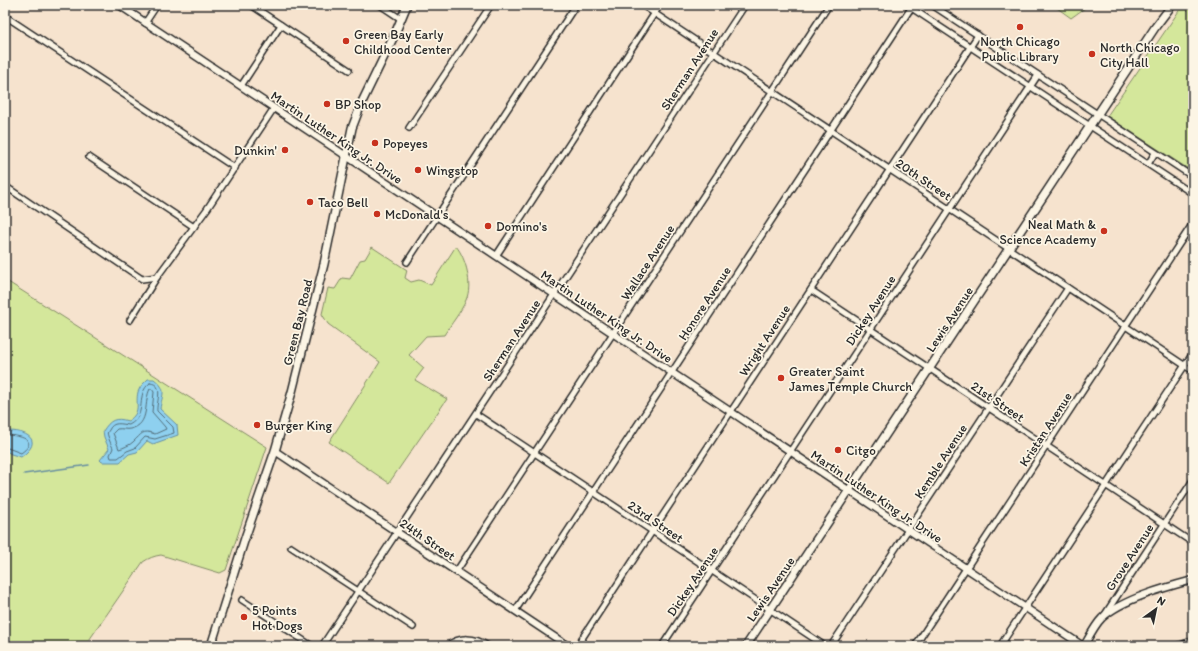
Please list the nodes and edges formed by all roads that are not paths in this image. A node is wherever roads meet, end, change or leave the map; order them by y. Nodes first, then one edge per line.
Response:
1 (119, 5) edge
2 (157, 5) edge
3 (252, 5) edge
4 (380, 5) edge
5 (407, 5) edge
6 (491, 5) edge
7 (576, 5) edge
8 (642, 5) edge
9 (660, 5) edge
10 (745, 5) edge
11 (829, 5) edge
12 (932, 5) edge
13 (1172, 5) edge
14 (910, 6) edge
15 (654, 13) junction
16 (5, 16) edge
17 (401, 19) junction
18 (146, 23) junction
19 (281, 25) junction
20 (978, 35) junction
21 (970, 47) junction
22 (713, 52) junction
23 (349, 70) dead end
24 (1038, 75) junction
25 (241, 86) junction
26 (1030, 86) junction
27 (772, 91) junction
28 (274, 108) junction
29 (1098, 115) junction
30 (1091, 126) junction
31 (409, 128) dead end
32 (831, 130) junction
33 (1155, 153) junction
34 (345, 156) junction
35 (89, 157) dead end
36 (1148, 164) junction
37 (235, 168) junction
38 (890, 170) junction
39 (1193, 177) edge
40 (5, 186) edge
41 (1193, 194) edge
42 (949, 209) junction
43 (437, 216) junction
44 (1193, 223) edge
45 (194, 227) junction
46 (1009, 249) junction
47 (496, 256) junction
48 (407, 262) dead end
49 (157, 277) junction
50 (1068, 288) junction
51 (811, 290) junction
52 (554, 294) junction
53 (130, 320) dead end
54 (1125, 326) junction
55 (870, 329) junction
56 (613, 334) junction
57 (1193, 353) edge
58 (1185, 365) junction
59 (930, 369) junction
60 (1193, 371) edge
61 (672, 373) junction
62 (988, 408) junction
63 (731, 412) junction
64 (476, 414) junction
65 (1046, 446) junction
66 (275, 451) junction
67 (790, 452) junction
68 (534, 453) junction
69 (1193, 480) edge
70 (1106, 486) junction
71 (849, 491) junction
72 (593, 492) junction
73 (1164, 524) junction
74 (907, 530) junction
75 (652, 531) junction
76 (397, 532) junction
77 (1193, 543) edge
78 (291, 547) dead end
79 (966, 568) junction
80 (712, 571) junction
81 (456, 572) junction
82 (1193, 580) edge
83 (358, 591) junction
84 (242, 600) dead end
85 (1025, 608) junction
86 (770, 609) junction
87 (515, 611) junction
88 (1102, 618) junction
89 (413, 627) dead end
90 (211, 646) edge
91 (312, 646) edge
92 (322, 646) edge
93 (447, 646) edge
94 (488, 646) edge
95 (568, 646) edge
96 (577, 646) edge
97 (662, 646) edge
98 (746, 646) edge
99 (825, 646) edge
100 (831, 646) edge
101 (915, 646) edge
102 (1000, 646) edge
103 (1083, 646) edge

1 - 18 street, Martin Luther King Jr. Drive
2 - 18 street
3 - 19 street
4 - 17 street
5 - 17 main road, Green Bay Road
6 - 31 street
7 - 43 street
8 - 15 street, 20th Street
9 - 15 street
10 - 22 street, Sherman Avenue
11 - 27 street, Wallace Avenue
12 - 20 street
13 - 29 main road, Lewis Avenue
14 - 21 street
14 - 32 street, Honore Avenue
15 - 22 street, 20th Street
15 - 47 street
16 - 37 street
17 - 34 main road, Green Bay Road
18 - 25 street, Martin Luther King Jr. Drive
19 - 23 street
19 - 25 street
20 - 21 street, Wright Avenue
20 - 24 street
21 - 26 street
21 - 38 street, Wright Avenue
22 - 27 street, 20th Street
22 - 52 street, Sherman Avenue
24 - 26 street, Dickey Avenue
24 - 29 street
25 - 28 street, Martin Luther King Jr. Drive
26 - 30 street
26 - 42 street, Dickey Avenue
27 - 32 street, 20th Street
27 - 56 street, Wallace Avenue
28 - 34 street, Martin Luther King Jr. Drive
28 - 37 street
29 - 30 main road, Lewis Avenue
29 - 33 street
30 - 36 street
30 - 46 main road, Lewis Avenue
32 - 38 street, 20th Street
32 - 61 street, Honore Avenue
33 - 36 street
33 - 39 street
34 - 43 street, Martin Luther King Jr. Drive
34 - 66 main road, Green Bay Road
35 - 45 street
36 - 41 street
37 - 45 street
38 - 42 street, 20th Street
38 - 51 street, Wright Avenue
40 - 49 street
42 - 46 street, 20th Street
42 - 55 street, Dickey Avenue
43 - 47 street, Martin Luther King Jr. Drive
43 - 48 street
44 - 54 street, Kristan Avenue
45 - 49 street
46 - 50 street, 20th Street
46 - 59 main road, Lewis Avenue
47 - 52 street, Martin Luther King Jr. Drive
49 - 53 street
50 - 54 street, 20th Street
50 - 62 street, Kemble Avenue
51 - 55 street, 21st Street
51 - 63 street, Wright Avenue
52 - 56 street, Martin Luther King Jr. Drive
52 - 64 street, Sherman Avenue
54 - 58 street, 20th Street
54 - 65 street, Kristan Avenue
55 - 59 street, 21st Street
55 - 67 street, Dickey Avenue
56 - 61 street, Martin Luther King Jr. Drive
56 - 68 street, Wallace Avenue
57 - 58 street
58 - 60 street, 20th Street
58 - 70 street
59 - 62 street, 21st Street
59 - 71 main road, Lewis Avenue
61 - 63 street, Martin Luther King Jr. Drive
61 - 72 street, Honore Avenue
62 - 65 street, 21st Street
62 - 74 street, Kemble Avenue
63 - 67 street, Martin Luther King Jr. Drive
63 - 75 street, Wright Avenue
64 - 68 street, 23rd Street
64 - 76 street, Sherman Avenue
65 - 70 street, 21st Street
65 - 79 street, Kristan Avenue
66 - 76 street, 24th Street
66 - 90 main road, Green Bay Road
67 - 71 street, Martin Luther King Jr. Drive
67 - 80 street, Dickey Avenue
68 - 72 street, 23rd Street
68 - 81 street, Wallace Avenue
69 - 73 street, Grove Avenue
70 - 73 street, 21st Street
70 - 85 street
71 - 74 street, Martin Luther King Jr. Drive
71 - 86 main road, Lewis Avenue
72 - 75 street, 23rd Street
72 - 87 street, Honore Avenue
73 - 77 street, 21st Street
73 - 88 street, Grove Avenue
74 - 79 street, Martin Luther King Jr. Drive
74 - 100 street, Kemble Avenue
75 - 80 street, 23rd Street
75 - 96 street, Wright Avenue
76 - 81 street, 24th Street
76 - 83 street, Sherman Avenue
78 - 83 street
79 - 85 street, Martin Luther King Jr. Drive
79 - 101 street, Kristan Avenue
80 - 86 street, 23rd Street
80 - 97 street, Dickey Avenue
81 - 87 street, 24th Street
82 - 88 street
83 - 89 street
83 - 92 street, Sherman Avenue
84 - 91 street
85 - 102 street
85 - 103 street, Martin Luther King Jr. Drive
86 - 98 main road, Lewis Avenue
86 - 99 street, 23rd Street
87 - 95 street, 24th Street
88 - 103 street, Grove Avenue
93 - 94 street

